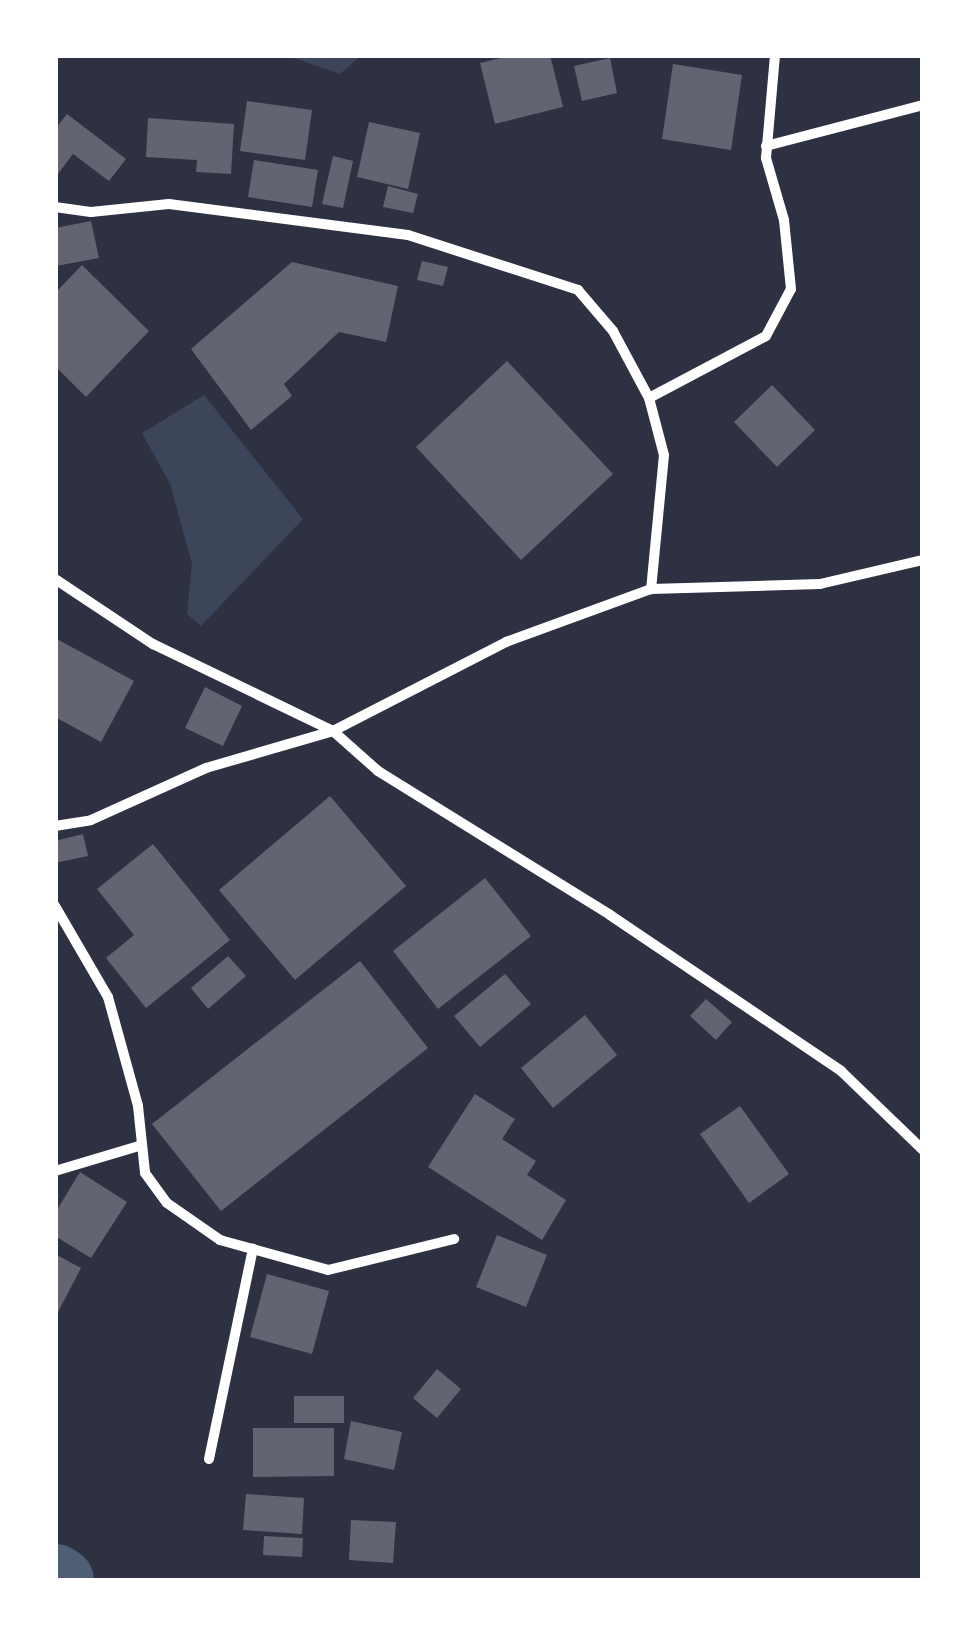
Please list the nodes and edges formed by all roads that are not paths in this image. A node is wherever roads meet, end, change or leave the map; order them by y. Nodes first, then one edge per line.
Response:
1 (776, 55) edge
2 (923, 105) edge
3 (766, 146) junction
4 (55, 207) edge
5 (649, 398) junction
6 (923, 560) edge
7 (55, 579) edge
8 (652, 589) junction
9 (333, 731) junction
10 (55, 826) edge
11 (55, 906) edge
12 (142, 1145) junction
13 (923, 1150) edge
14 (55, 1171) edge
15 (454, 1239) dead end
16 (254, 1249) junction
17 (209, 1459) dead end

1 - 3 street
2 - 3 street
3 - 5 street
4 - 5 street
5 - 8 street
6 - 8 street
7 - 9 street
8 - 9 street
9 - 10 street
9 - 13 street
11 - 12 street
12 - 14 street
12 - 16 street
15 - 16 street
16 - 17 street

